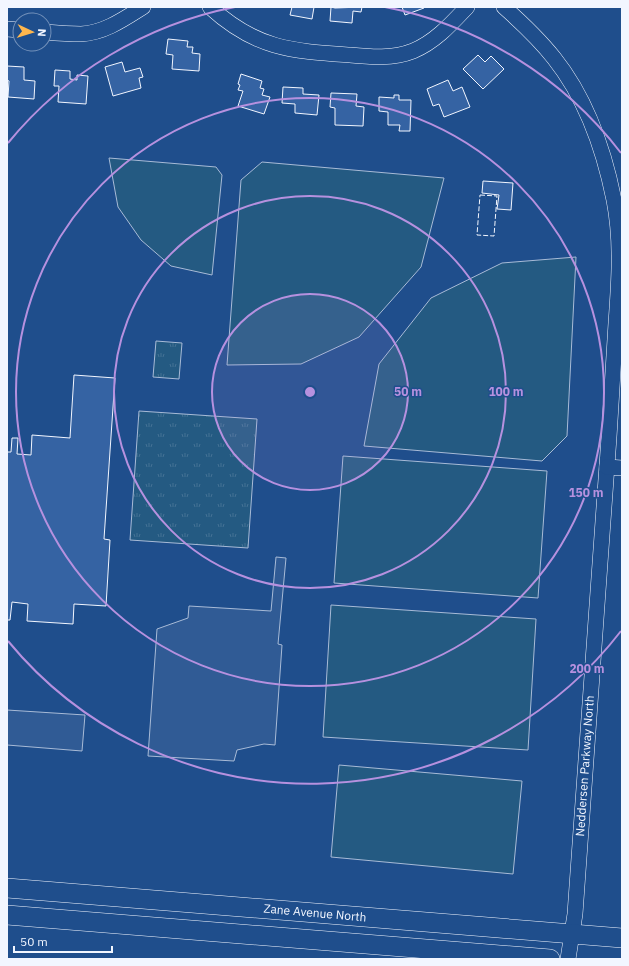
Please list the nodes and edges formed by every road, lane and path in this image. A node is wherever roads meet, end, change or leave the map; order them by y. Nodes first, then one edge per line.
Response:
1 (143, 7) edge
2 (210, 7) edge
3 (467, 7) edge
4 (504, 7) edge
5 (52, 32) edge
6 (621, 270) edge
7 (607, 467) junction
8 (622, 468) edge
9 (7, 888) edge
10 (7, 915) edge
11 (572, 934) junction
12 (622, 938) edge
13 (550, 959) edge
14 (568, 959) edge

1 - 5 street
2 - 3 street
4 - 6 street, Neddersen Parkway North
6 - 7 street, Neddersen Parkway North
7 - 8 street
7 - 11 street, Neddersen Parkway North
9 - 11 main road, Zane Avenue North
10 - 13 main road
11 - 12 main road, Zane Avenue North
11 - 14 street, Neddersen Parkway North

